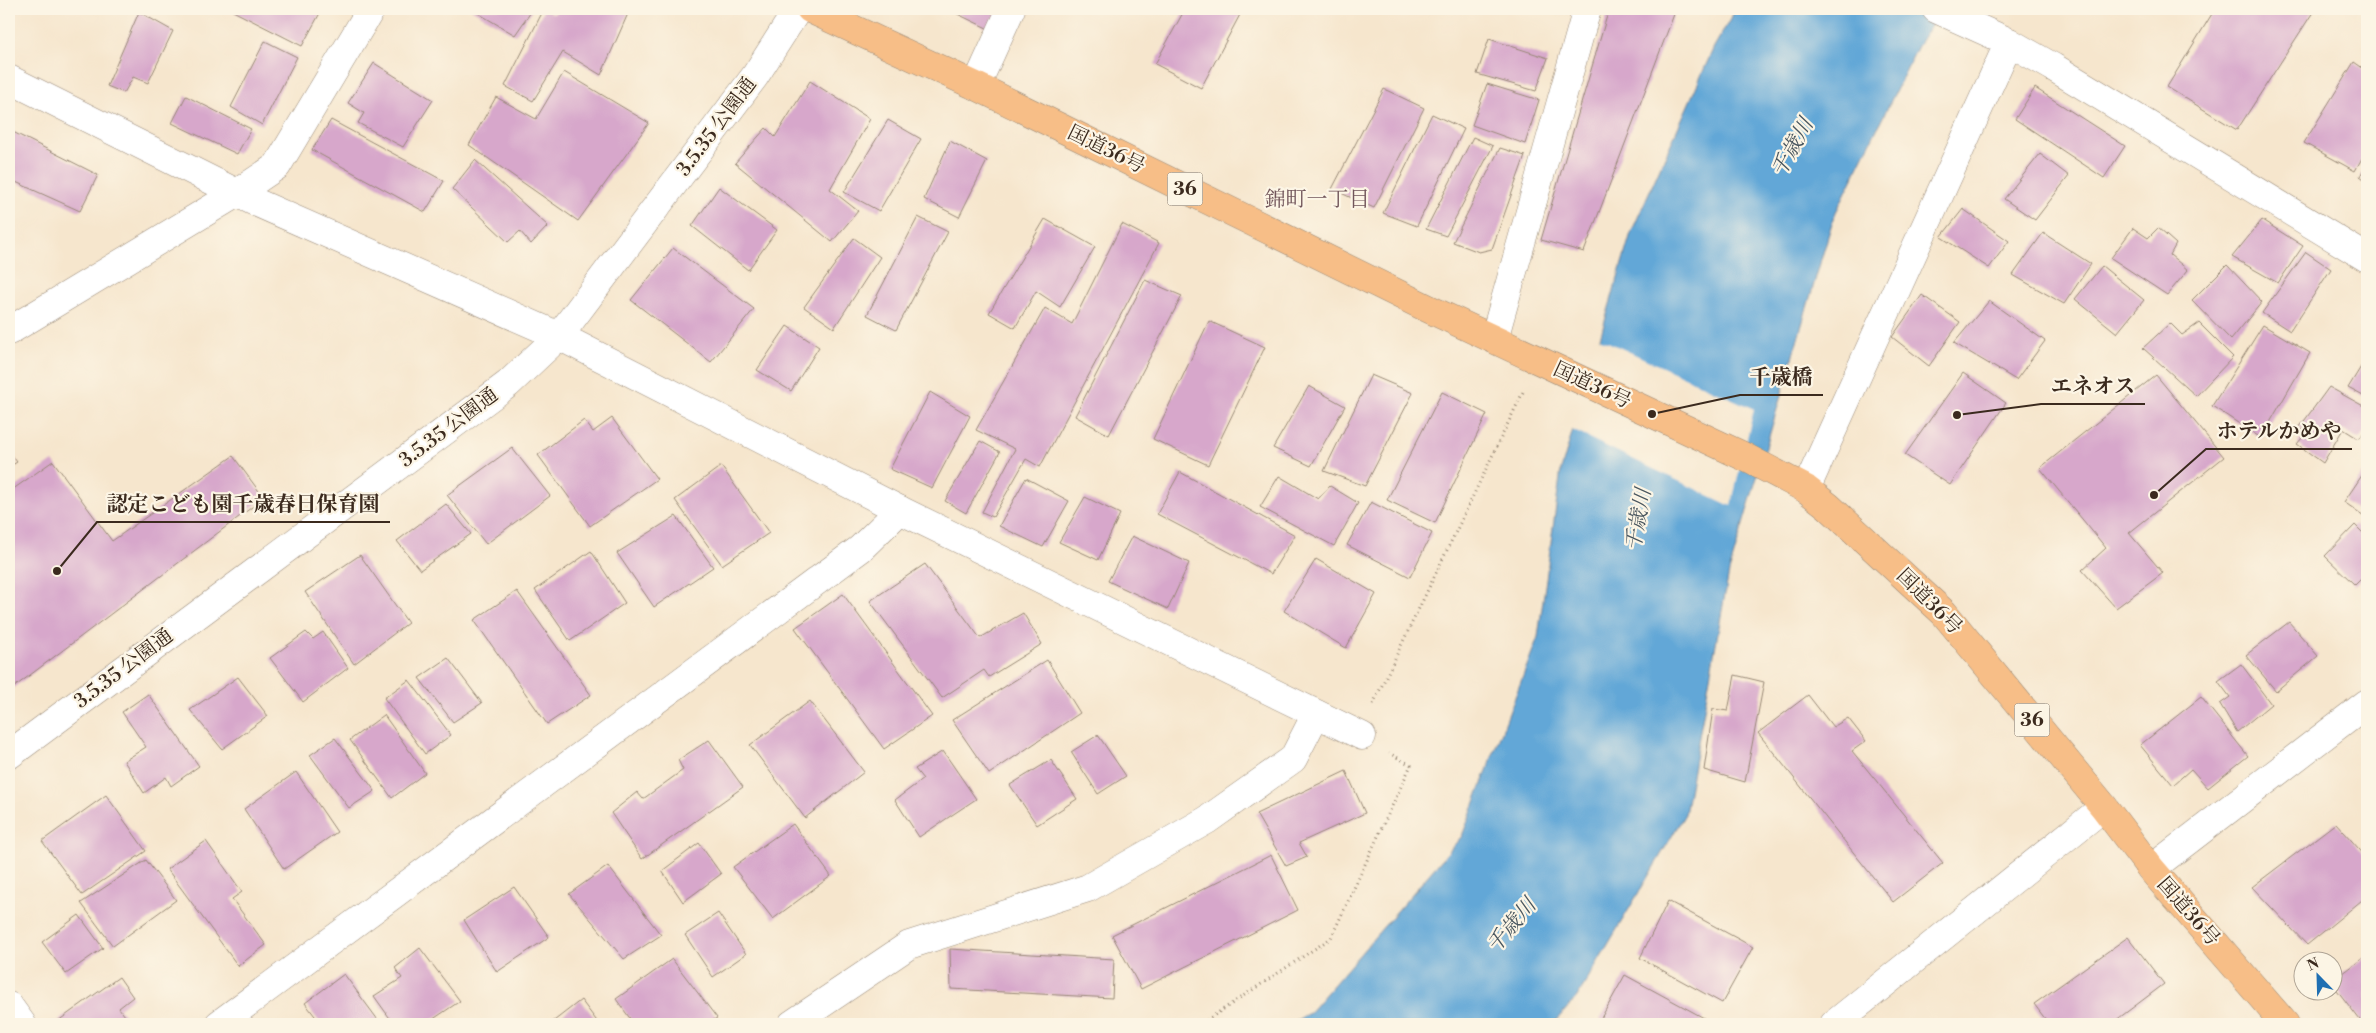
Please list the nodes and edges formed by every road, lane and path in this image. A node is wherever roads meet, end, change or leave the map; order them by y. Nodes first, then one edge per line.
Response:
1 (371, 9) edge
2 (798, 9) edge
3 (810, 9) edge
4 (1011, 9) edge
5 (1587, 9) edge
6 (1942, 11) edge
7 (2009, 42) junction
8 (9, 79) edge
9 (976, 86) junction
10 (237, 193) junction
11 (2367, 258) edge
12 (9, 330) edge
13 (559, 336) junction
14 (1494, 339) junction
15 (1806, 489) junction
16 (900, 510) junction
17 (2367, 703) edge
18 (1316, 714) junction
19 (1362, 736) dead end
20 (9, 755) edge
21 (2104, 807) junction
22 (2151, 869) junction
23 (9, 1006) edge
24 (22, 1024) edge
25 (219, 1024) edge
26 (792, 1024) edge
27 (1834, 1024) edge
28 (2285, 1024) edge

1 - 10 street
2 - 13 street, 3.5.35 公園通
3 - 9 highway, 国道36号 / 36
4 - 9 street
5 - 14 street
6 - 7 street
7 - 11 street
7 - 15 street
8 - 10 street
9 - 14 highway, 国道36号 / 36
10 - 12 street
10 - 13 street
13 - 16 street
13 - 20 street, 3.5.35 公園通
14 - 15 highway, 国道36号 / 36
15 - 21 highway, 国道36号 / 36
16 - 18 street
16 - 25 street
17 - 22 street
18 - 19 street
18 - 26 street
21 - 22 highway, 国道36号 / 36
21 - 27 street
22 - 28 highway, 国道36号 / 36
23 - 24 street

